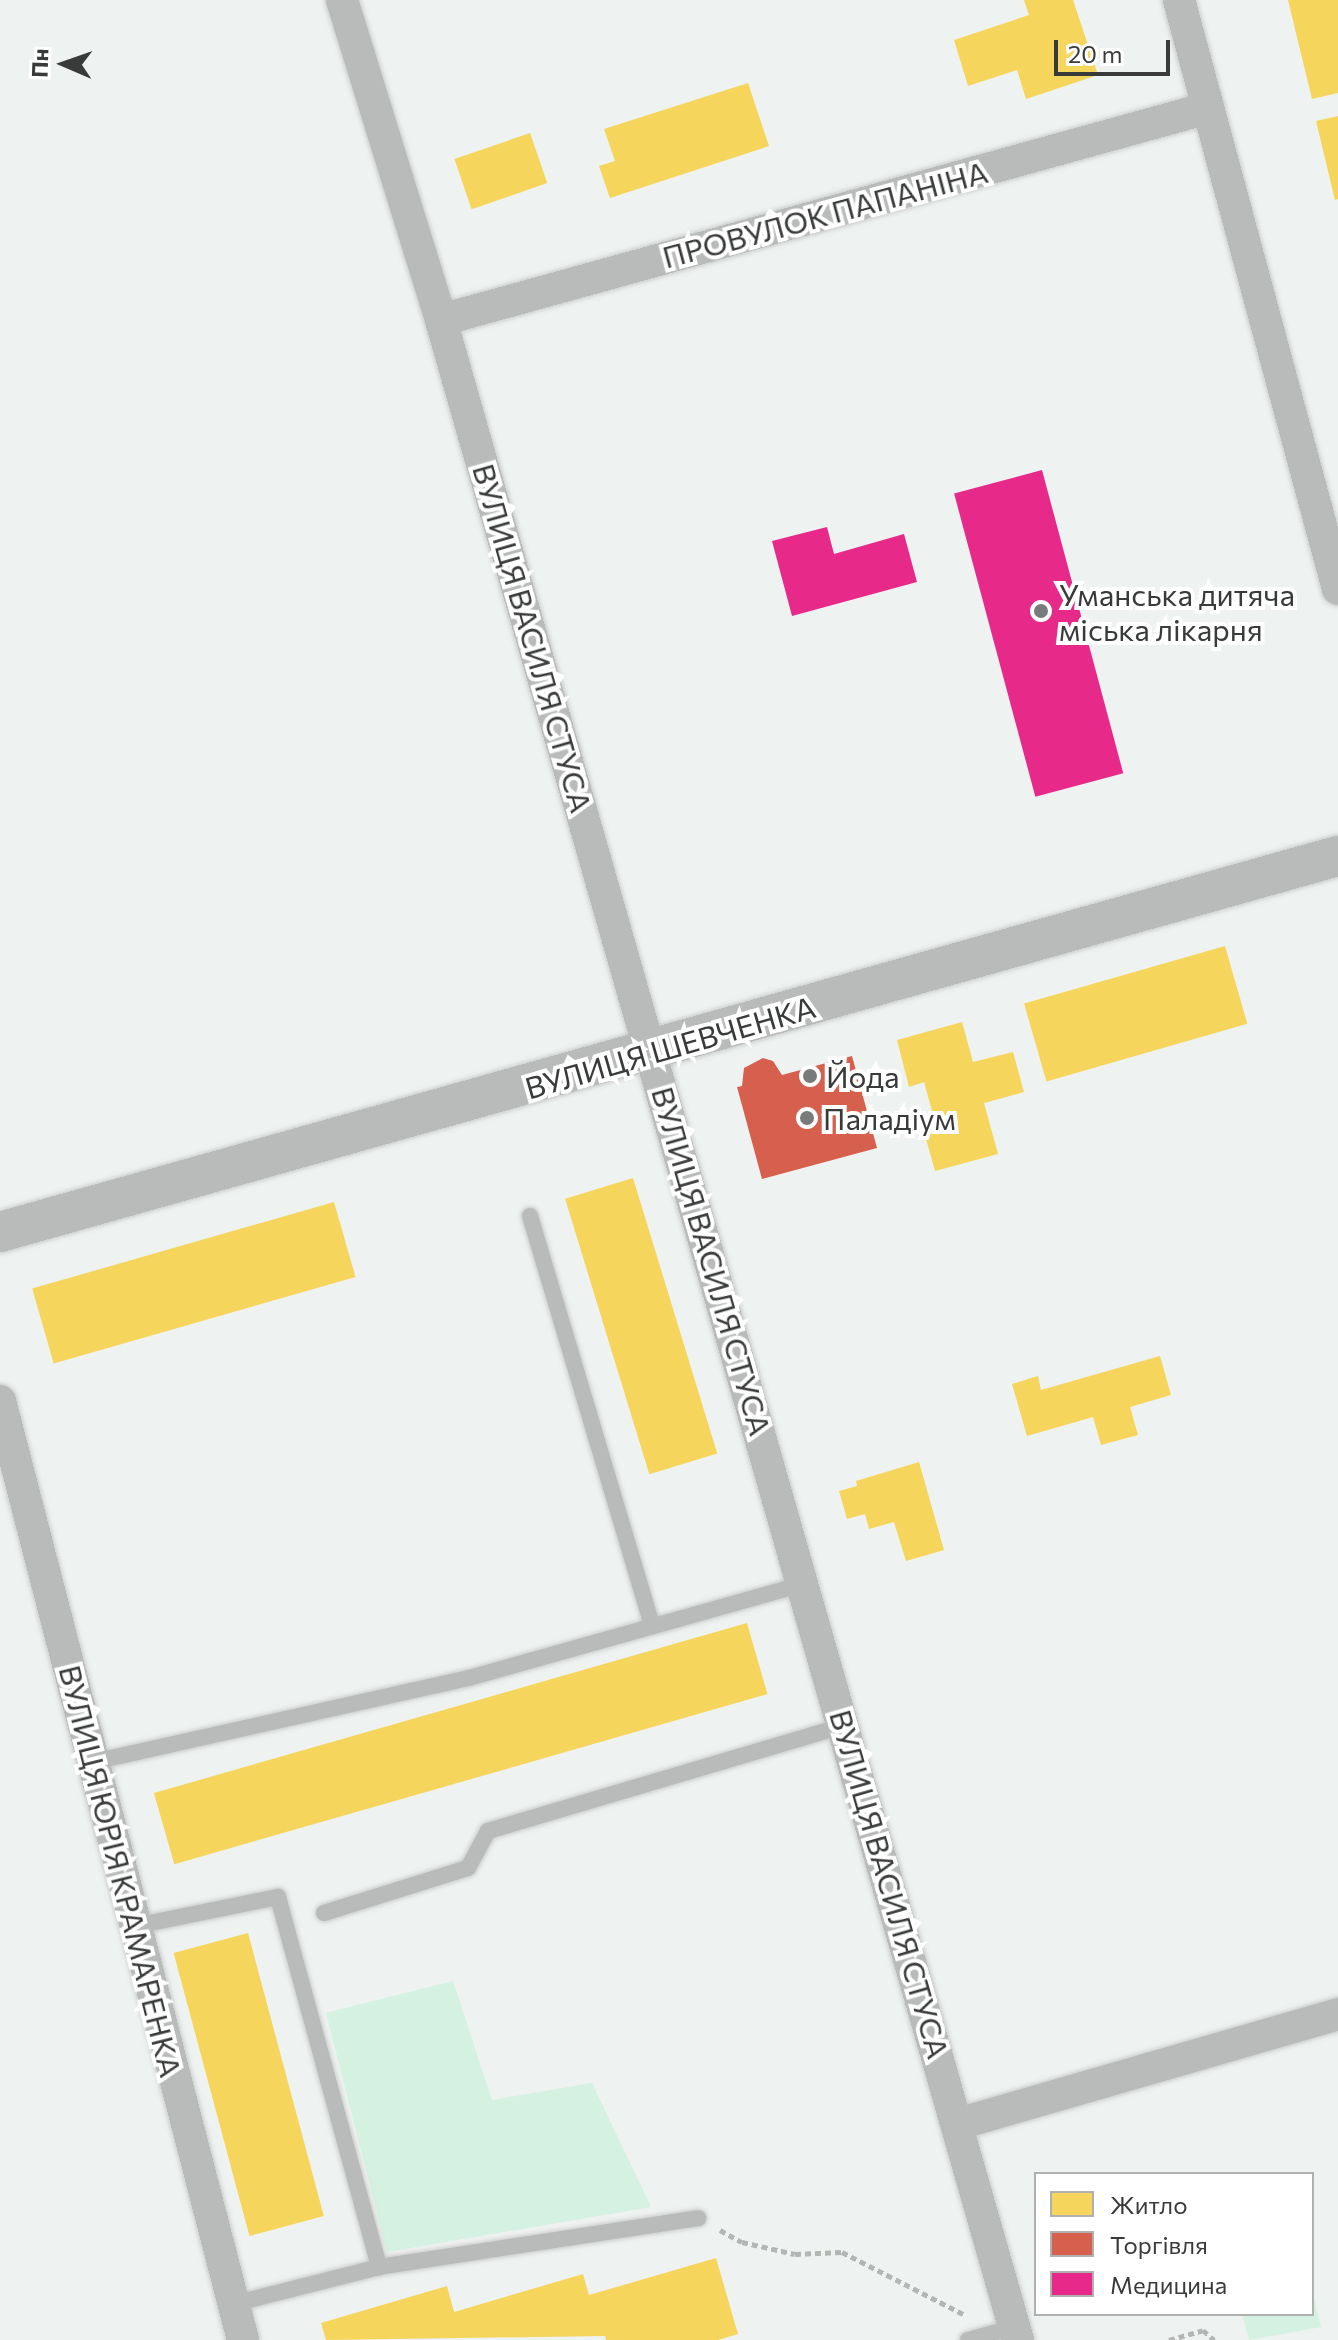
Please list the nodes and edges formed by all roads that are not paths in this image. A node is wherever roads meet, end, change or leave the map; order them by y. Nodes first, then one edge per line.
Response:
1 (342, 0) edge
2 (1179, 0) edge
3 (1208, 108) junction
4 (441, 320) junction
5 (1338, 589) edge
6 (1338, 856) edge
7 (653, 1053) junction
8 (530, 1216) dead end
9 (0, 1232) edge
10 (0, 1401) edge
11 (804, 1584) junction
12 (652, 1626) junction
13 (845, 1725) junction
14 (93, 1762) junction
15 (324, 1913) dead end
16 (135, 1926) junction
17 (1338, 2014) edge
18 (958, 2124) junction
19 (698, 2218) road end
20 (379, 2267) junction
21 (233, 2304) junction
22 (1007, 2334) edge
23 (243, 2340) edge
24 (968, 2340) edge

1 - 4 street, ВУЛИЦЯ ВАСИЛЯ СТУСА
2 - 3 street
3 - 4 street, ПРОВУЛОК ПАПАНІНА
3 - 5 street
4 - 7 street, ВУЛИЦЯ ВАСИЛЯ СТУСА
6 - 7 street, ВУЛИЦЯ ШЕВЧЕНКА
7 - 9 street, ВУЛИЦЯ ШЕВЧЕНКА
7 - 11 street, ВУЛИЦЯ ВАСИЛЯ СТУСА
8 - 12 lane
10 - 14 street, ВУЛИЦЯ ЮРІЯ КРАМАРЕНКА
11 - 12 lane
11 - 13 street, ВУЛИЦЯ ВАСИЛЯ СТУСА
12 - 14 lane
13 - 15 lane
13 - 18 street, ВУЛИЦЯ ВАСИЛЯ СТУСА
14 - 16 street, ВУЛИЦЯ ЮРІЯ КРАМАРЕНКА
16 - 20 lane
16 - 21 street, ВУЛИЦЯ ЮРІЯ КРАМАРЕНКА
17 - 18 street
18 - 22 street, ВУЛИЦЯ ВАСИЛЯ СТУСА
19 - 20 lane
20 - 21 lane
21 - 23 street, ВУЛИЦЯ ЮРІЯ КРАМАРЕНКА
22 - 24 lane

